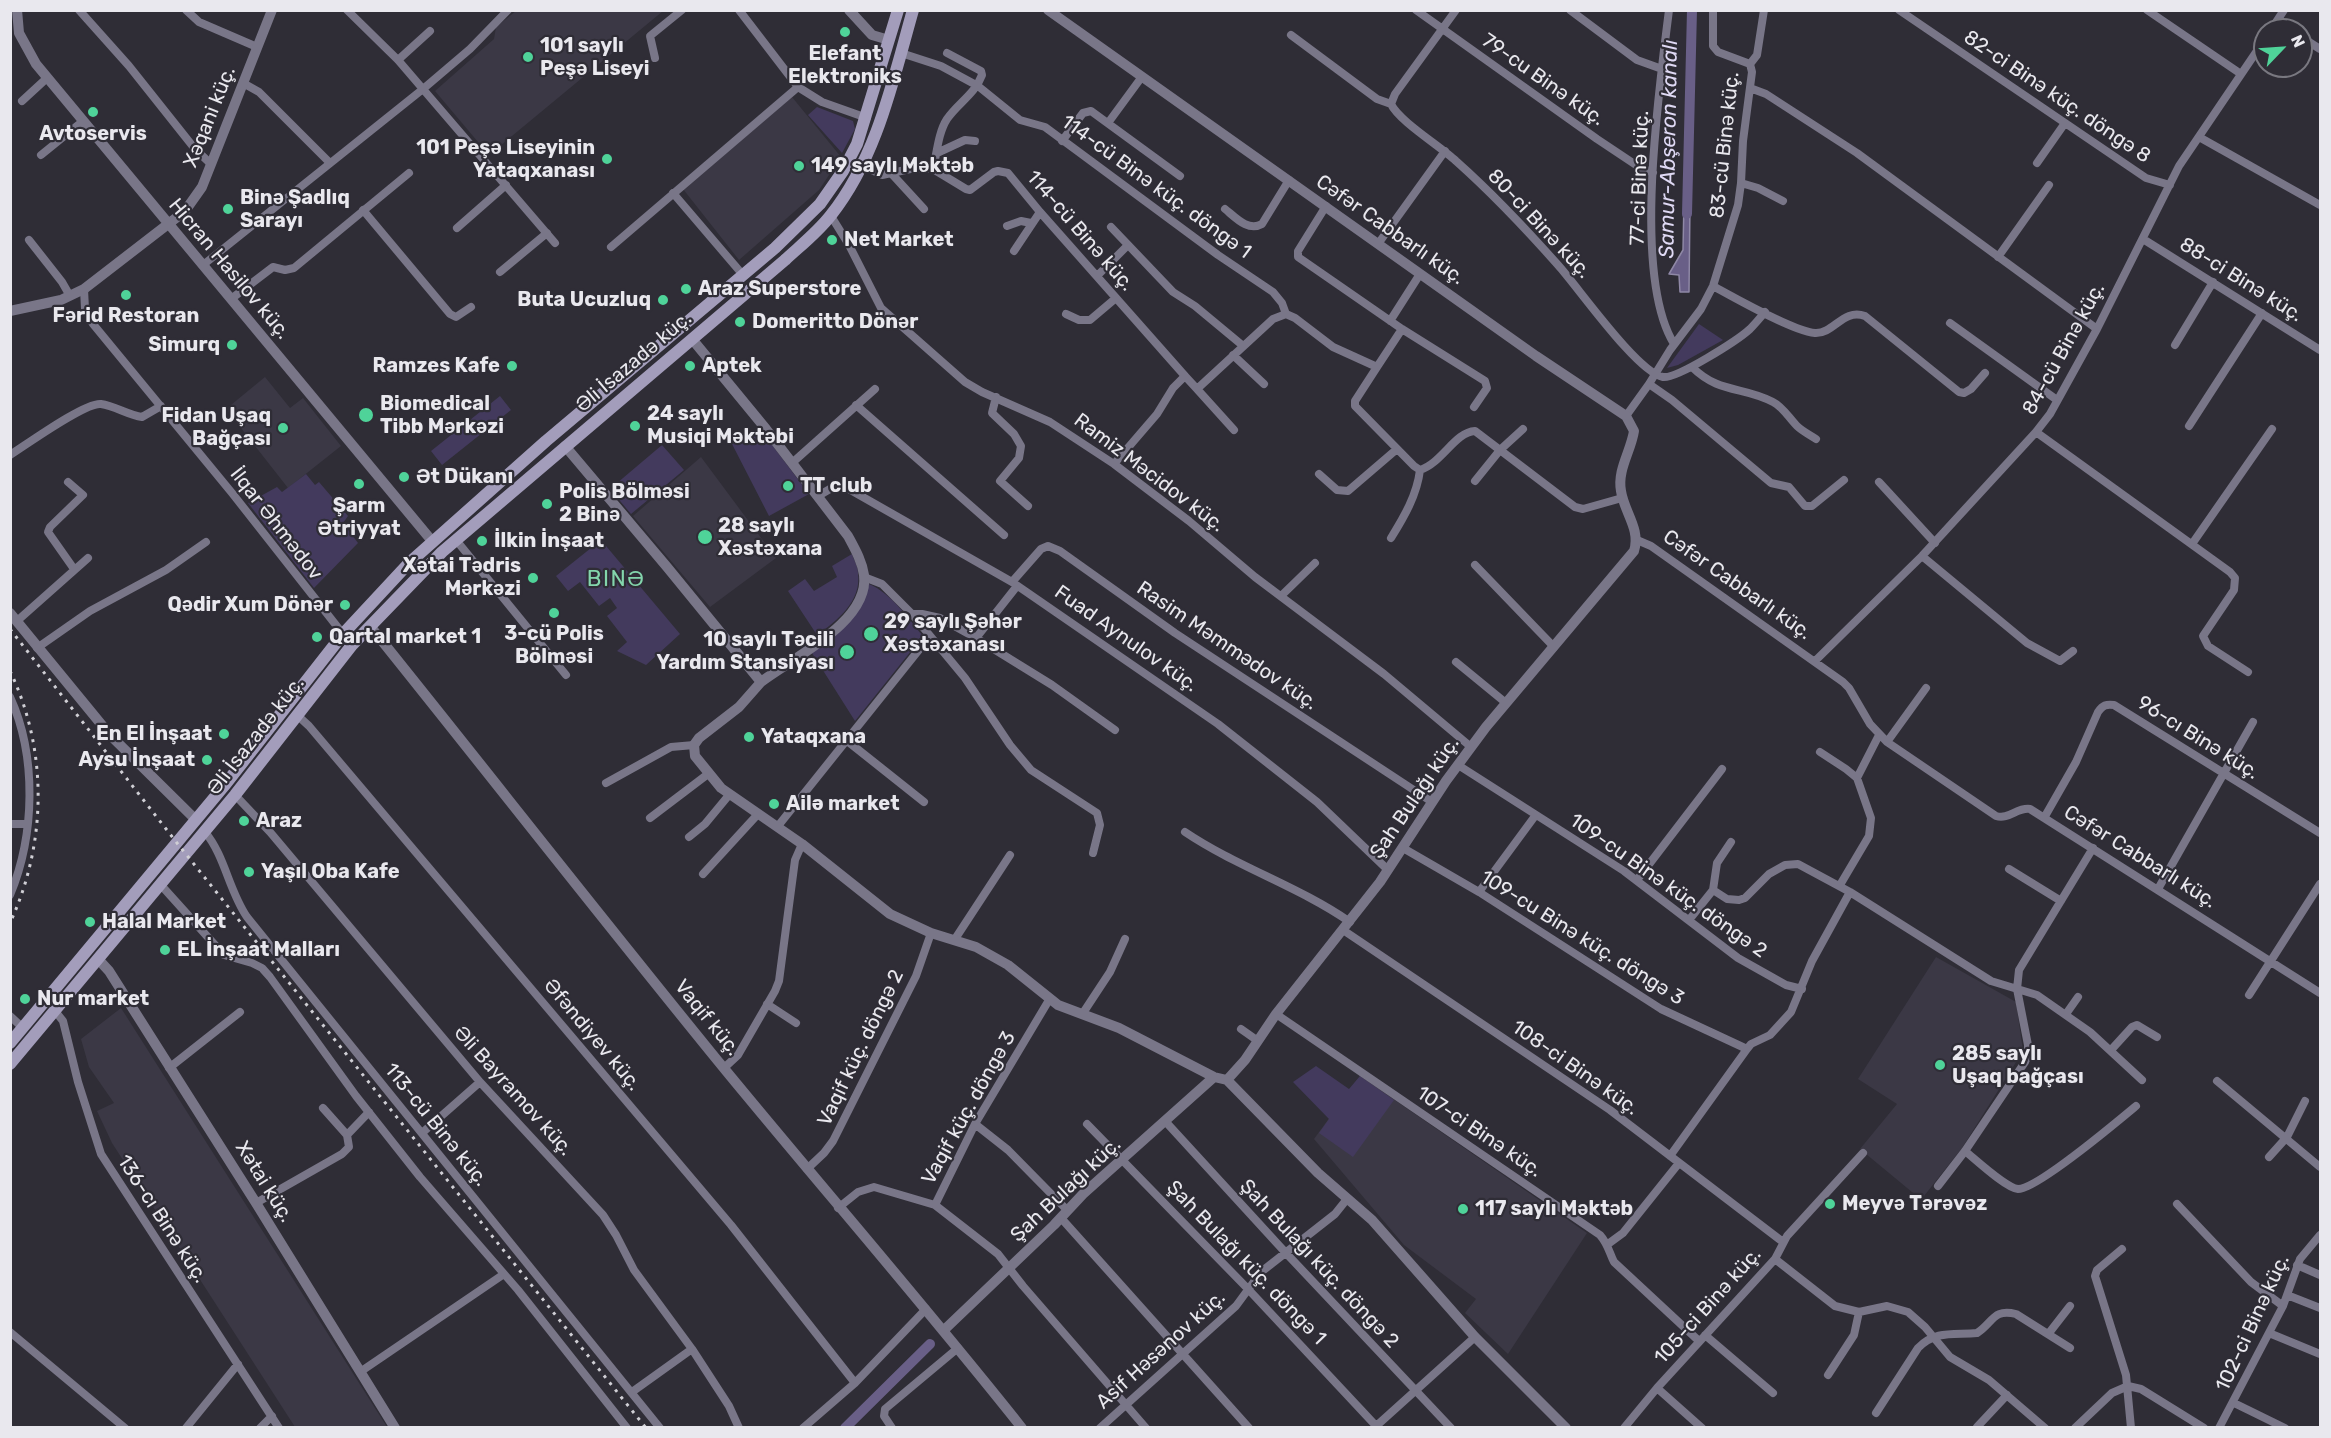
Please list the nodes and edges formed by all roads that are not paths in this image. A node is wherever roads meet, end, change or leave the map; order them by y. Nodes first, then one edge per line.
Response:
1 (17, 10) edge
2 (79, 10) edge
3 (186, 10) edge
4 (272, 10) edge
5 (347, 10) edge
6 (508, 10) edge
7 (682, 10) edge
8 (739, 10) edge
9 (849, 10) edge
10 (898, 10) edge
11 (913, 10) edge
12 (1048, 10) edge
13 (1416, 10) edge
14 (1456, 10) edge
15 (1570, 10) edge
16 (1669, 10) edge
17 (1713, 10) edge
18 (1764, 10) edge
19 (1899, 10) edge
20 (2147, 10) edge
21 (1443, 29) junction
22 (430, 31) dead end
23 (15, 35) edge
24 (1291, 35) dead end
25 (890, 40) junction
26 (257, 47) junction
27 (901, 53) junction
28 (947, 53) dead end
29 (2253, 56) edge
30 (655, 58) dead end
31 (398, 60) junction
32 (1750, 64) junction
33 (1662, 69) junction
34 (2241, 74) junction
35 (47, 78) junction
36 (1141, 78) junction
37 (243, 83) junction
38 (978, 86) junction
39 (798, 87) junction
40 (1750, 88) junction
41 (423, 89) junction
42 (22, 101) dead end
43 (1391, 104) junction
44 (867, 118) junction
45 (83, 121) junction
46 (1108, 123) junction
47 (2065, 123) junction
48 (2199, 137) junction
49 (975, 141) dead end
50 (1062, 141) junction
51 (1445, 151) junction
52 (937, 153) junction
53 (41, 155) dead end
54 (2037, 163) dead end
55 (211, 164) junction
56 (330, 164) junction
57 (863, 166) junction
58 (933, 169) junction
59 (409, 173) dead end
60 (891, 173) junction
61 (1653, 173) junction
62 (1180, 176) dead end
63 (1288, 180) junction
64 (1741, 183) junction
65 (506, 185) junction
66 (2049, 185) dead end
67 (2170, 185) junction
68 (673, 193) junction
69 (1783, 201) dead end
70 (2320, 205) edge
71 (1326, 206) junction
72 (924, 209) dead end
73 (1225, 209) dead end
74 (363, 210) junction
75 (1040, 212) junction
76 (831, 216) junction
77 (1031, 223) junction
78 (169, 224) junction
79 (1007, 226) dead end
80 (1111, 227) dead end
81 (457, 228) dead end
82 (547, 233) junction
83 (2143, 239) junction
84 (29, 240) dead end
85 (555, 243) dead end
86 (1378, 243) junction
87 (1128, 245) junction
88 (611, 248) dead end
89 (1014, 251) dead end
90 (1998, 257) junction
91 (202, 265) junction
92 (500, 272) dead end
93 (1420, 274) junction
94 (743, 275) junction
95 (1096, 276) junction
96 (2213, 282) junction
97 (1713, 286) junction
98 (84, 289) junction
99 (70, 296) junction
100 (1116, 298) junction
101 (231, 299) junction
102 (471, 307) dead end
103 (11, 309) edge
104 (1765, 312) junction
105 (2262, 313) junction
106 (1066, 314) dead end
107 (1286, 314) junction
108 (1390, 321) junction
109 (1950, 323) dead end
110 (682, 326) junction
111 (1402, 329) junction
112 (2097, 329) junction
113 (692, 339) junction
114 (1674, 344) junction
115 (1242, 345) junction
116 (2175, 345) dead end
117 (2320, 350) edge
118 (1233, 355) junction
119 (1377, 367) junction
120 (1692, 367) junction
121 (1984, 373) dead end
122 (1656, 374) junction
123 (1185, 376) junction
124 (1264, 384) dead end
125 (1649, 384) junction
126 (875, 389) dead end
127 (1197, 389) junction
128 (996, 397) junction
129 (2057, 400) junction
130 (856, 405) junction
131 (161, 406) junction
132 (1474, 408) dead end
133 (1626, 416) junction
134 (2189, 426) dead end
135 (1523, 429) dead end
136 (2272, 429) dead end
137 (1234, 430) dead end
138 (2036, 432) junction
139 (550, 438) junction
140 (1816, 439) dead end
141 (1397, 449) junction
142 (560, 450) junction
143 (1500, 450) junction
144 (10, 455) edge
145 (792, 463) junction
146 (1114, 464) junction
147 (1420, 470) junction
148 (1319, 474) dead end
149 (1844, 480) dead end
150 (1475, 481) dead end
151 (68, 482) dead end
152 (1879, 482) dead end
153 (818, 496) junction
154 (1622, 498) junction
155 (1028, 506) dead end
156 (1004, 536) dead end
157 (1391, 538) dead end
158 (456, 540) junction
159 (1637, 540) junction
160 (432, 541) junction
161 (206, 542) dead end
162 (1935, 543) junction
163 (2192, 544) junction
164 (442, 552) junction
165 (1922, 556) junction
166 (88, 558) dead end
167 (1315, 563) dead end
168 (1475, 566) dead end
169 (74, 570) junction
170 (864, 577) junction
171 (1015, 584) junction
172 (1281, 596) junction
173 (912, 615) junction
174 (14, 617) edge
175 (370, 626) junction
176 (343, 634) junction
177 (930, 636) junction
178 (976, 638) junction
179 (1554, 647) junction
180 (37, 648) junction
181 (2073, 651) dead end
182 (1456, 662) dead end
183 (1815, 662) junction
184 (2248, 672) dead end
185 (566, 675) dead end
186 (761, 682) junction
187 (1926, 688) dead end
188 (10, 697) edge
189 (1506, 703) junction
190 (297, 715) junction
191 (2253, 722) dead end
192 (1114, 730) dead end
193 (1879, 735) junction
194 (846, 740) junction
195 (1887, 742) junction
196 (694, 745) junction
197 (1471, 747) junction
198 (1820, 752) dead end
199 (1458, 765) junction
200 (1722, 769) dead end
201 (708, 774) junction
202 (2224, 774) junction
203 (1857, 778) junction
204 (606, 783) dead end
205 (235, 795) junction
206 (729, 795) junction
207 (924, 802) dead end
208 (1432, 802) junction
209 (758, 814) junction
210 (1536, 816) junction
211 (650, 818) dead end
212 (2044, 818) junction
213 (196, 820) junction
214 (10, 824) edge
215 (26, 824) junction
216 (778, 826) junction
217 (205, 832) junction
218 (1185, 832) dead end
219 (2320, 833) edge
220 (689, 837) dead end
221 (1731, 843) dead end
222 (802, 844) junction
223 (1403, 848) junction
224 (2093, 848) junction
225 (1093, 853) dead end
226 (1010, 855) dead end
227 (2009, 869) dead end
228 (1388, 870) junction
229 (703, 874) dead end
230 (1637, 880) junction
231 (160, 884) junction
232 (2320, 884) edge
233 (1840, 885) junction
234 (2158, 889) junction
235 (1713, 890) junction
236 (1479, 892) junction
237 (1850, 892) junction
238 (10, 895) edge
239 (2061, 901) junction
240 (1689, 920) junction
241 (1347, 926) junction
242 (931, 933) junction
243 (955, 939) junction
244 (1125, 939) dead end
245 (88, 950) junction
246 (98, 959) junction
247 (2272, 961) junction
248 (2017, 989) junction
249 (1802, 990) junction
250 (2320, 993) edge
251 (2249, 995) dead end
252 (2078, 998) dead end
253 (1049, 999) junction
254 (767, 1004) junction
255 (55, 1011) junction
256 (240, 1012) dead end
257 (1083, 1013) junction
258 (1276, 1014) junction
259 (2066, 1014) junction
260 (10, 1016) edge
261 (796, 1023) dead end
262 (23, 1028) junction
263 (1241, 1029) dead end
264 (2157, 1037) dead end
265 (1258, 1041) junction
266 (10, 1043) edge
267 (1747, 1049) junction
268 (2111, 1050) junction
269 (10, 1064) edge
270 (169, 1068) junction
271 (724, 1068) junction
272 (1214, 1077) junction
273 (1227, 1080) junction
274 (2142, 1080) dead end
275 (2217, 1081) dead end
276 (480, 1082) junction
277 (2305, 1101) dead end
278 (2136, 1106) dead end
279 (323, 1107) dead end
280 (369, 1112) junction
281 (1165, 1122) junction
282 (975, 1124) junction
283 (1087, 1124) dead end
284 (422, 1133) junction
285 (347, 1135) junction
286 (2287, 1137) junction
287 (1965, 1151) junction
288 (1863, 1153) dead end
289 (1670, 1156) junction
290 (2269, 1157) dead end
291 (1123, 1159) junction
292 (1679, 1163) junction
293 (2320, 1167) edge
294 (807, 1169) junction
295 (1938, 1186) dead end
296 (1347, 1199) junction
297 (256, 1203) junction
298 (2177, 1204) dead end
299 (935, 1205) junction
300 (838, 1208) junction
301 (1064, 1214) junction
302 (2320, 1236) edge
303 (1783, 1242) junction
304 (1608, 1244) junction
305 (2122, 1249) dead end
306 (1285, 1252) junction
307 (1775, 1259) junction
308 (2297, 1265) junction
309 (1009, 1268) junction
310 (504, 1274) junction
311 (2320, 1275) edge
312 (1248, 1289) junction
313 (2287, 1295) junction
314 (2070, 1306) dead end
315 (2283, 1306) junction
316 (2320, 1308) edge
317 (926, 1309) junction
318 (1859, 1312) junction
319 (944, 1330) junction
320 (10, 1332) edge
321 (2049, 1333) junction
322 (2269, 1333) junction
323 (1933, 1336) junction
324 (1474, 1337) junction
325 (1702, 1338) junction
326 (958, 1348) junction
327 (2070, 1348) dead end
328 (692, 1349) junction
329 (1182, 1354) junction
330 (2320, 1354) edge
331 (238, 1364) junction
332 (360, 1372) junction
333 (1828, 1375) dead end
334 (855, 1383) junction
335 (2128, 1386) junction
336 (1657, 1388) junction
337 (1415, 1389) junction
338 (632, 1392) junction
339 (1773, 1393) dead end
340 (2007, 1395) junction
341 (2234, 1403) junction
342 (1126, 1405) junction
343 (1876, 1413) dead end
344 (272, 1416) junction
345 (1376, 1427) edge
346 (1977, 1427) edge
347 (125, 1428) edge
348 (186, 1428) edge
349 (260, 1428) edge
350 (279, 1428) edge
351 (395, 1428) edge
352 (627, 1428) edge
353 (660, 1428) edge
354 (739, 1428) edge
355 (803, 1428) edge
356 (892, 1428) edge
357 (1022, 1428) edge
358 (1100, 1428) edge
359 (1146, 1428) edge
360 (1249, 1428) edge
361 (1451, 1428) edge
362 (1566, 1428) edge
363 (1624, 1428) edge
364 (1702, 1428) edge
365 (2045, 1428) edge
366 (2075, 1428) edge
367 (2131, 1428) edge
368 (2204, 1428) edge
369 (2220, 1428) edge
370 (2285, 1428) edge

1 - 23 street, Hicran Hasilov küç.
2 - 55 street
3 - 26 street
4 - 26 street, Xəqani küç.
5 - 31 street
6 - 41 street
7 - 30 street
8 - 39 street
9 - 25 street
10 - 25 main road, Əli İsazadə küç.
11 - 27 main road, Əli İsazadə küç.
12 - 36 street, Cəfər Cabbarlı küç.
13 - 21 street, 79-cu Binə küç.
14 - 21 street
15 - 33 street
16 - 33 street, 77-ci Binə küç.
17 - 32 street
18 - 32 street
19 - 47 street, 82-ci Binə küç. döngə 8
20 - 34 street
21 - 43 street
21 - 61 street, 79-cu Binə küç.
22 - 31 street
23 - 35 street, Hicran Hasilov küç.
24 - 43 street, 80-ci Binə küç.
25 - 44 main road, Əli İsazadə küç.
26 - 37 street, Xəqani küç.
27 - 38 street, 114-cü Binə küç. döngə 1
27 - 57 main road, Əli İsazadə küç.
28 - 38 street
29 - 34 street, 84-cü Binə küç.
31 - 41 street
32 - 40 street, 83-cü Binə küç.
33 - 61 street, 77-ci Binə küç.
34 - 48 street, 84-cü Binə küç.
35 - 42 street
35 - 45 street, Hicran Hasilov küç.
36 - 46 street
36 - 63 street, Cəfər Cabbarlı küç.
37 - 55 street, Xəqani küç.
37 - 56 street
38 - 50 street, 114-cü Binə küç. döngə 1
38 - 52 street
39 - 44 street
39 - 68 street
40 - 64 street, 83-cü Binə küç.
40 - 90 street
41 - 56 street
41 - 65 street
43 - 51 street, 80-ci Binə küç.
44 - 94 main road, Əli İsazadə küç.
45 - 53 street
45 - 78 street, Hicran Hasilov küç.
46 - 50 street
46 - 62 street
47 - 54 street
47 - 67 street, 82-ci Binə küç. döngə 8
48 - 67 street, 84-cü Binə küç.
48 - 70 street
49 - 52 street
50 - 107 street, 114-cü Binə küç. döngə 1
51 - 86 street
51 - 122 street, 80-ci Binə küç.
52 - 58 street
55 - 78 street, Xəqani küç.
56 - 91 street
57 - 60 street
57 - 76 main road, Əli İsazadə küç.
58 - 60 street
58 - 75 street, 114-cü Binə küç.
59 - 74 street
60 - 72 street
61 - 114 street, 77-ci Binə küç.
63 - 71 street, Cəfər Cabbarlı küç.
63 - 73 street
64 - 69 street
64 - 97 street, 83-cü Binə küç.
65 - 81 street
65 - 82 street
66 - 90 street
67 - 83 street, 84-cü Binə küç.
68 - 88 street
68 - 94 street
71 - 86 street, Cəfər Cabbarlı küç.
71 - 108 street
74 - 101 street
74 - 102 street
75 - 77 street
75 - 95 street, 114-cü Binə küç.
76 - 113 main road, Əli İsazadə küç.
76 - 128 street, Ramiz Məcidov küç.
77 - 79 street
77 - 89 street
78 - 91 street, Hicran Hasilov küç.
78 - 98 street, Xəqani küç.
80 - 87 street
82 - 85 street
82 - 92 street
83 - 96 street, 88-ci Binə küç.
83 - 112 street, 84-cü Binə küç.
84 - 99 street
86 - 93 street, Cəfər Cabbarlı küç.
87 - 95 street
87 - 115 street
90 - 112 street
91 - 101 street, Hicran Hasilov küç.
93 - 108 street
93 - 133 street, Cəfər Cabbarlı küç.
94 - 110 main road, Əli İsazadə küç.
95 - 100 street, 114-cü Binə küç.
96 - 105 street, 88-ci Binə küç.
96 - 116 street
97 - 104 street
97 - 114 street, 83-cü Binə küç.
98 - 99 street, Xəqani küç.
98 - 131 street, İlqar Əhmədov
99 - 103 street, Xəqani küç.
100 - 106 street
100 - 123 street, 114-cü Binə küç.
101 - 160 street, Hicran Hasilov küç.
104 - 120 street
104 - 121 street
105 - 117 street, 88-ci Binə küç.
105 - 134 street
107 - 115 street
107 - 119 street
108 - 111 street
109 - 129 street
110 - 113 main road
110 - 139 main road, Əli İsazadə küç.
111 - 119 street
111 - 132 street
112 - 129 street, 84-cü Binə küç.
113 - 142 main road, Əli İsazadə küç.
113 - 145 street
114 - 122 street, 83-cü Binə küç.
115 - 118 street
118 - 124 street
118 - 127 street
119 - 141 street
120 - 122 street
120 - 140 street
122 - 125 street, 83-cü Binə küç.
123 - 127 street, 114-cü Binə küç.
123 - 146 street
125 - 133 street, 83-cü Binə küç.
125 - 149 street
126 - 130 street
127 - 137 street, 114-cü Binə küç.
128 - 146 street, Ramiz Məcidov küç.
128 - 155 street
129 - 138 street, 84-cü Binə küç.
130 - 145 street
130 - 156 street
131 - 144 street
131 - 176 street, İlqar Əhmədov
133 - 154 street, Cəfər Cabbarlı küç.
135 - 143 street
136 - 163 street
138 - 162 street, 84-cü Binə küç.
138 - 163 street
139 - 142 main road
139 - 160 main road, Əli İsazadə küç.
141 - 147 street
141 - 148 street
142 - 158 main road, Əli İsazadə küç.
142 - 186 street
143 - 147 street
143 - 150 street
143 - 154 street
145 - 153 street
146 - 172 street, Ramiz Məcidov küç.
147 - 157 street
151 - 169 street
152 - 162 street
153 - 170 street
153 - 171 street, Fuad Aynulov küç.
154 - 159 street, Cəfər Cabbarlı küç.
158 - 164 main road, Əli İsazadə küç.
158 - 185 street
159 - 179 street, Şah Bulağı küç.
159 - 183 street, Cəfər Cabbarlı küç.
160 - 164 main road
160 - 176 main road, Əli İsazadə küç.
161 - 180 street
162 - 165 street, 84-cü Binə küç.
163 - 184 street
164 - 175 main road, Əli İsazadə küç.
165 - 181 street
165 - 183 street, 84-cü Binə küç.
166 - 169 street
167 - 172 street
168 - 179 street
169 - 174 street
170 - 173 street
170 - 186 street
171 - 178 street, Rasim Məmmədov küç.
171 - 208 street, Rasim Məmmədov küç.
171 - 228 street, Fuad Aynulov küç.
172 - 197 street, Ramiz Məcidov küç.
173 - 177 street
173 - 178 street
174 - 180 street
175 - 190 main road, Əli İsazadə küç.
175 - 271 street, Vaqif küç.
176 - 213 main road, Əli İsazadə küç.
177 - 194 street
177 - 225 street
178 - 192 street
179 - 189 street, Şah Bulağı küç.
180 - 213 street
182 - 189 street
183 - 193 street, Cəfər Cabbarlı küç.
186 - 196 street
187 - 195 street
188 - 215 street
189 - 197 street, Şah Bulağı küç.
190 - 205 main road, Əli İsazadə küç.
190 - 334 street, Əfəndiyev küç.
191 - 202 street
193 - 195 street, Cəfər Cabbarlı küç.
193 - 203 street
194 - 207 street
194 - 216 street
195 - 212 street, Cəfər Cabbarlı küç.
196 - 201 street
196 - 204 street
197 - 199 street, Şah Bulağı küç.
198 - 203 street
199 - 208 street, Şah Bulağı küç.
199 - 210 street, 109-cu Binə küç. döngə 2
200 - 230 street
201 - 206 street
201 - 211 street
202 - 212 street, 96-cı Binə küç.
202 - 219 street, 96-cı Binə küç.
202 - 234 street
203 - 233 street
205 - 217 main road, Əli İsazadə küç.
205 - 276 street, Əli Bayramov küç.
206 - 209 street
206 - 220 street
208 - 223 street, Şah Bulağı küç.
209 - 216 street
209 - 229 street
210 - 230 street, 109-cu Binə küç. döngə 2
210 - 236 street
212 - 224 street, Cəfər Cabbarlı küç.
213 - 245 main road, Əli İsazadə küç.
214 - 215 street
215 - 238 street
216 - 222 street
217 - 231 main road, Əli İsazadə küç.
217 - 284 street, 113-cü Binə küç.
218 - 241 street, 108-ci Binə küç.
221 - 235 street
222 - 242 street
222 - 254 street
223 - 228 street, Şah Bulağı küç.
223 - 236 street, 109-cu Binə küç. döngə 3
224 - 234 street, Cəfər Cabbarlı küç.
224 - 239 street
226 - 243 street
227 - 239 street
228 - 241 street, Şah Bulağı küç.
230 - 240 street, 109-cu Binə küç. döngə 2
231 - 246 main road, Əli İsazadə küç.
231 - 280 street
232 - 247 street
233 - 235 street
233 - 237 street
234 - 247 street, Cəfər Cabbarlı küç.
235 - 240 street
236 - 267 street, 109-cu Binə küç. döngə 3
237 - 248 street
237 - 249 street
239 - 248 street
240 - 249 street, 109-cu Binə küç. döngə 2
241 - 258 street, Şah Bulağı küç.
241 - 289 street, 108-ci Binə küç.
242 - 243 street
242 - 294 street, Vaqif küç. döngə 2
243 - 253 street
244 - 257 street
245 - 246 main road
245 - 262 main road, Əli İsazadə küç.
246 - 255 main road, Əli İsazadə küç.
246 - 270 street, Xətai küç.
247 - 250 street, Cəfər Cabbarlı küç.
247 - 251 street
248 - 259 street
248 - 287 street
249 - 267 street
252 - 259 street
253 - 257 street
253 - 282 street, Vaqif küç. döngə 3
254 - 261 street
254 - 271 street
255 - 269 main road, Əli İsazadə küç.
255 - 331 street, 136-cı Binə küç.
256 - 270 street
257 - 272 street
258 - 265 street, Şah Bulağı küç.
258 - 304 street, 107-ci Binə küç.
259 - 268 street
260 - 262 street
262 - 266 main road, Əli İsazadə küç.
263 - 265 street
264 - 268 street
265 - 273 street, Şah Bulağı küç.
267 - 289 street
268 - 274 street
270 - 297 street, Xətai küç.
271 - 294 street, Vaqif küç.
272 - 273 street
272 - 281 street, Şah Bulağı küç.
273 - 296 street
275 - 286 street
276 - 284 street
276 - 328 street, Əli Bayramov küç.
277 - 286 street
278 - 287 street
279 - 285 street
280 - 285 street
280 - 310 street
281 - 291 street, Şah Bulağı küç.
281 - 306 street, Şah Bulağı küç. döngə 2
282 - 299 street, Vaqif küç. döngə 3
282 - 301 street
283 - 291 street, Şah Bulağı küç. döngə 1
284 - 338 street, 113-cü Binə küç.
285 - 297 street
286 - 290 street
286 - 293 street
287 - 295 street
288 - 303 street, 105-ci Binə küç.
289 - 292 street, 108-ci Binə küç.
291 - 301 street, Şah Bulağı küç.
291 - 312 street, Şah Bulağı küç. döngə 1
292 - 303 street, 108-ci Binə küç.
292 - 304 street
294 - 300 street, Vaqif küç.
296 - 306 street, Asif Həsənov küç.
296 - 324 street
297 - 332 street, Xətai küç.
298 - 315 street
299 - 300 street, Vaqif küç. döngə 3
299 - 309 street
300 - 317 street, Vaqif küç.
301 - 309 street, Şah Bulağı küç.
301 - 329 street
302 - 308 street, 102-ci Binə küç.
303 - 307 street, 105-ci Binə küç.
304 - 325 street, 107-ci Binə küç.
305 - 335 street
306 - 312 street, Asif Həsənov küç.
306 - 337 street, Şah Bulağı küç. döngə 2
307 - 318 street
307 - 325 street, 105-ci Binə küç.
308 - 311 street
308 - 313 street, 102-ci Binə küç.
309 - 319 street, Şah Bulağı küç.
309 - 342 street
310 - 332 street
310 - 352 street
312 - 329 street, Asif Həsənov küç.
312 - 345 street, Şah Bulağı küç. döngə 1
313 - 315 street, 102-ci Binə küç.
313 - 316 street
314 - 321 street
315 - 322 street, 102-ci Binə küç.
317 - 319 street, Vaqif küç.
317 - 334 street
318 - 323 street
318 - 333 street
319 - 326 street, Vaqif küç.
320 - 347 street
321 - 323 street
321 - 327 street
322 - 330 street
322 - 341 street, 102-ci Binə küç.
323 - 340 street
323 - 343 street
324 - 337 street
324 - 362 street
325 - 336 street, 105-ci Binə küç.
325 - 339 street, 107-ci Binə küç.
326 - 356 street
326 - 357 street, Vaqif küç.
328 - 338 street
328 - 354 street, Əli Bayramov küç.
329 - 342 street, Asif Həsənov küç.
329 - 360 street
331 - 344 street, 136-cı Binə küç.
331 - 348 street
332 - 351 street, Xətai küç.
334 - 355 street
335 - 366 street
335 - 367 street
335 - 368 street
336 - 363 street, 105-ci Binə küç.
336 - 364 street
337 - 345 street
337 - 361 street, Şah Bulağı küç. döngə 2
338 - 353 street, 113-cü Binə küç.
340 - 346 street
340 - 365 street
341 - 369 street, 102-ci Binə küç.
341 - 370 street
342 - 358 street, Asif Həsənov küç.
342 - 359 street
344 - 349 street
344 - 350 street, 136-cı Binə küç.

